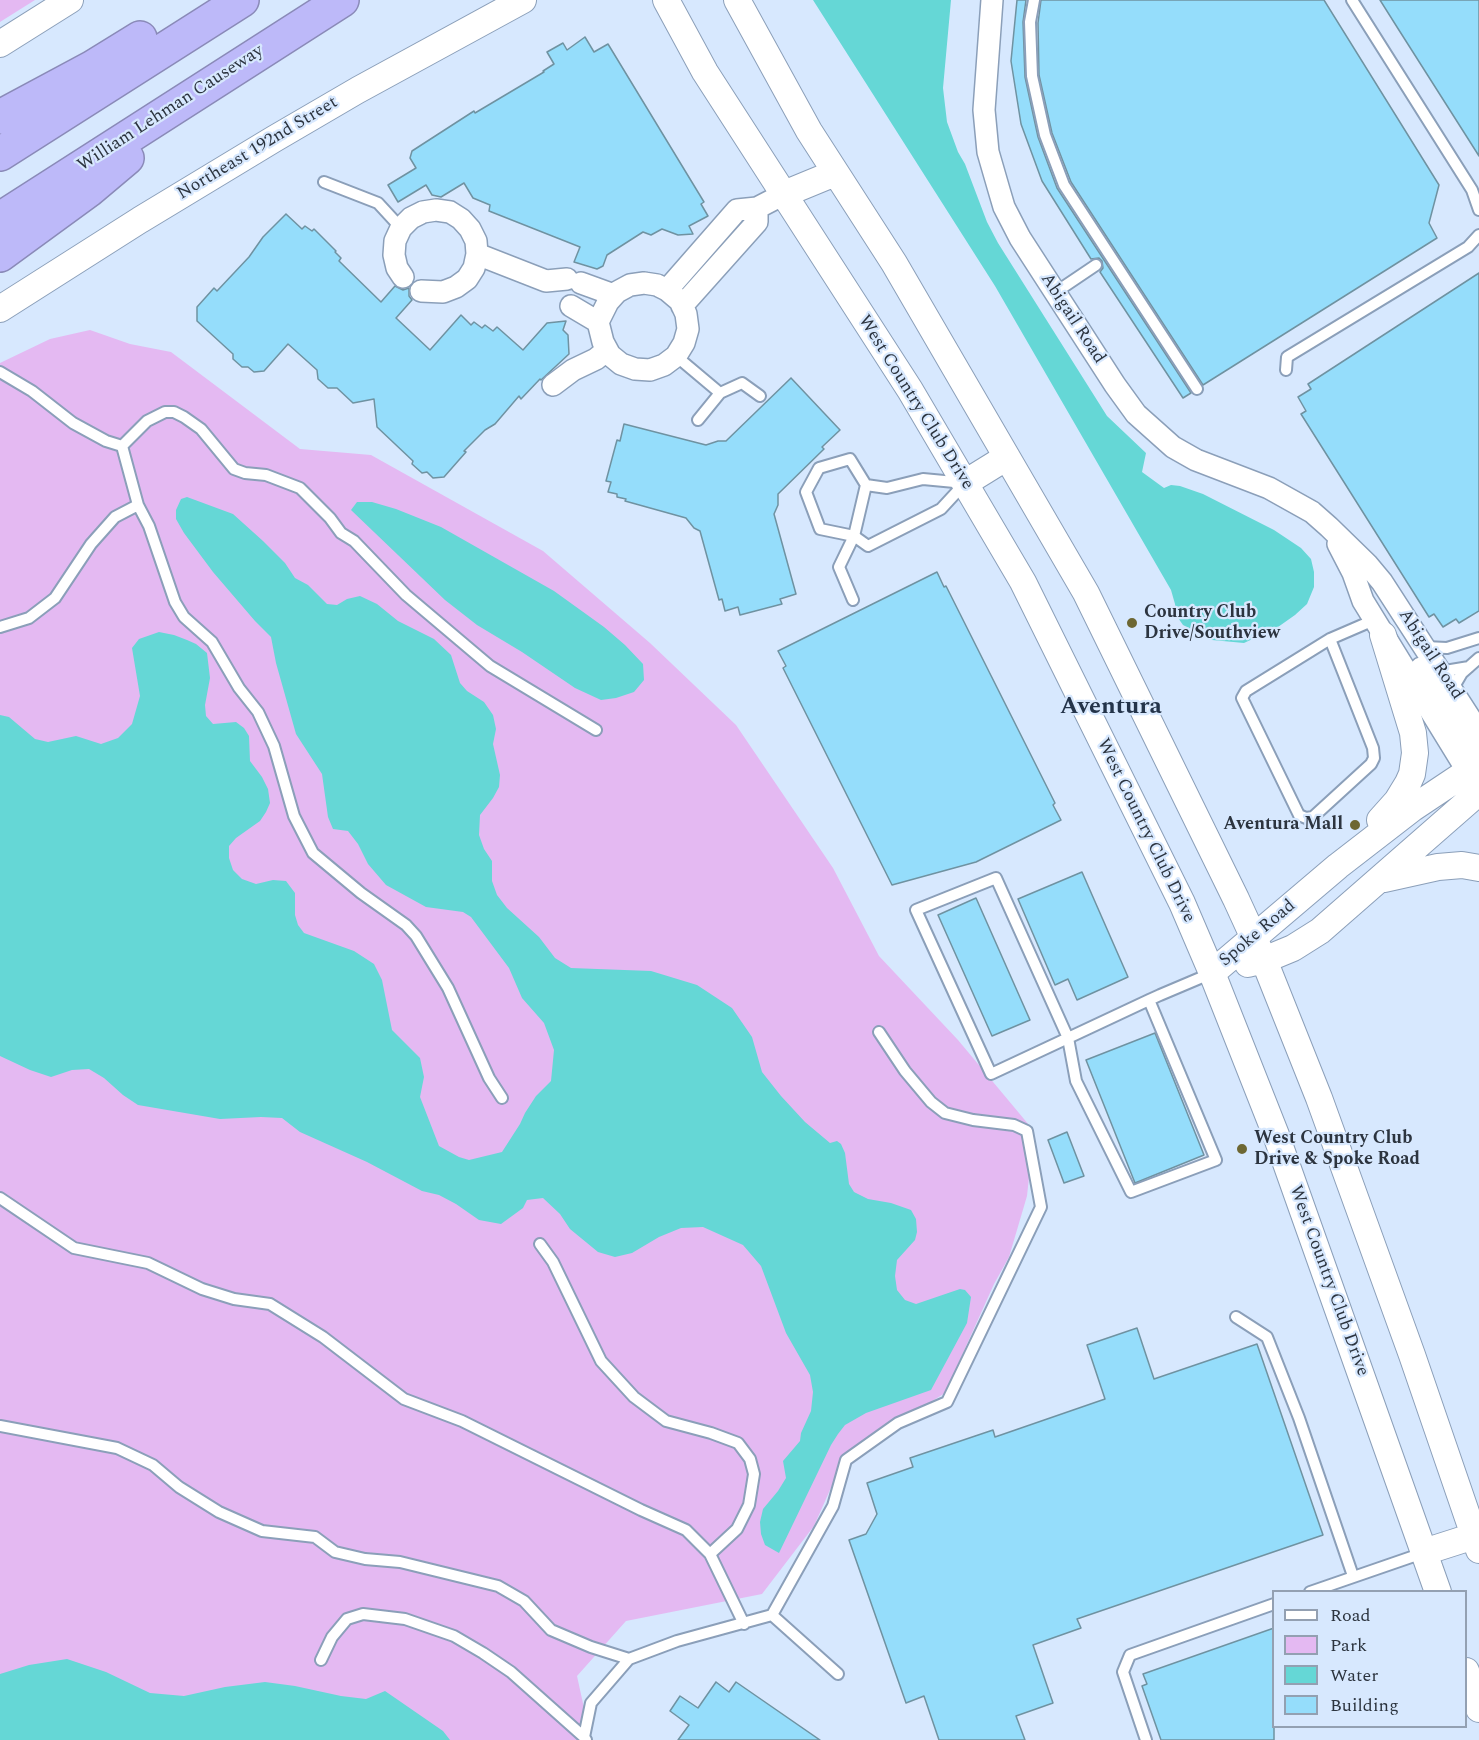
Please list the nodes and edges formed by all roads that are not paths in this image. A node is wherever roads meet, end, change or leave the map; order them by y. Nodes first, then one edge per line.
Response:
1 (70, 0) edge
2 (200, 0) edge
3 (242, 0) edge
4 (342, 0) edge
5 (523, 0) edge
6 (666, 0) edge
7 (737, 0) edge
8 (992, 0) edge
9 (1034, 0) edge
10 (1352, 0) edge
11 (0, 44) edge
12 (225, 75) junction
13 (0, 117) edge
14 (0, 154) edge
15 (835, 172) junction
16 (324, 182) dead end
17 (784, 194) junction
18 (757, 208) junction
19 (1479, 210) edge
20 (0, 219) edge
21 (401, 228) junction
22 (1479, 235) edge
23 (477, 254) junction
24 (0, 255) edge
25 (1095, 266) dead end
26 (403, 277) dead end
27 (546, 281) junction
28 (667, 290) junction
29 (421, 291) dead end
30 (1056, 292) junction
31 (614, 295) junction
32 (682, 306) junction
33 (0, 309) edge
34 (598, 322) junction
35 (607, 350) junction
36 (676, 356) junction
37 (1286, 370) dead end
38 (0, 372) edge
39 (553, 385) dead end
40 (1197, 389) dead end
41 (720, 393) junction
42 (759, 396) dead end
43 (698, 420) dead end
44 (122, 446) junction
45 (1007, 457) junction
46 (964, 483) junction
47 (866, 485) junction
48 (138, 506) junction
49 (1329, 528) junction
50 (854, 536) junction
51 (1353, 573) junction
52 (853, 600) dead end
53 (0, 627) edge
54 (1379, 627) junction
55 (1479, 638) edge
56 (1330, 639) junction
57 (1425, 647) junction
58 (1479, 658) edge
59 (1469, 667) junction
60 (1431, 671) junction
61 (1452, 690) junction
62 (597, 730) dead end
63 (1479, 732) edge
64 (1477, 776) edge
65 (1338, 866) junction
66 (1479, 868) edge
67 (1378, 880) junction
68 (1259, 949) junction
69 (1212, 973) junction
70 (1149, 1000) junction
71 (879, 1032) dead end
72 (1068, 1038) junction
73 (502, 1098) dead end
74 (0, 1198) edge
75 (540, 1244) dead end
76 (1236, 1317) dead end
77 (0, 1426) edge
78 (1477, 1543) edge
79 (1424, 1552) junction
80 (710, 1554) junction
81 (1353, 1576) junction
82 (1315, 1590) edge
83 (1437, 1590) edge
84 (1272, 1605) edge
85 (772, 1615) junction
86 (744, 1624) junction
87 (321, 1659) dead end
88 (629, 1659) junction
89 (838, 1674) dead end
90 (1467, 1674) edge
91 (1479, 1709) edge
92 (585, 1738) edge
93 (1146, 1740) edge

1 - 11 street
2 - 13 highway
3 - 14 highway
4 - 12 highway, William Lehman Causeway
5 - 33 street, Northeast 192nd Street
6 - 17 street, West Country Club Drive
7 - 15 street
8 - 30 street, Abigail Road
9 - 40 lane
10 - 19 lane
12 - 20 highway, William Lehman Causeway
12 - 24 highway
15 - 17 street
15 - 45 street
16 - 21 lane
17 - 18 street
17 - 46 street, West Country Club Drive
18 - 28 street
18 - 32 street
21 - 23 street
21 - 26 street
22 - 37 lane
23 - 27 street
23 - 29 street
25 - 30 lane
27 - 31 street
27 - 34 street
28 - 31 street
28 - 32 street
30 - 49 street, Abigail Road
31 - 34 street
32 - 36 street
34 - 35 street
35 - 36 street
35 - 39 street
36 - 41 lane
38 - 44 lane
41 - 42 lane
41 - 43 lane
44 - 48 lane
44 - 62 lane
45 - 46 street
45 - 68 street
46 - 47 lane
46 - 50 lane
46 - 69 street, West Country Club Drive
47 - 50 lane
47 - 50 lane
48 - 53 lane
48 - 73 lane
49 - 51 street, Abigail Road
49 - 57 street, Abigail Road
50 - 52 lane
51 - 54 street, Abigail Road
51 - 60 street, Abigail Road
54 - 56 lane
54 - 64 street, Abigail Road
54 - 65 street
55 - 57 lane
56 - 56 lane
57 - 60 street, Abigail Road
58 - 59 lane
59 - 60 lane
59 - 61 lane
60 - 61 street, Abigail Road
60 - 64 street, Abigail Road
61 - 63 street, Abigail Road
64 - 65 street, Spoke Road
64 - 67 street, Spoke Road
65 - 68 street, Spoke Road
66 - 67 street
67 - 68 street, Spoke Road
68 - 69 street, Spoke Road
68 - 78 street
69 - 70 lane
69 - 79 street, West Country Club Drive
70 - 72 lane
70 - 72 lane
71 - 85 lane
72 - 72 lane
74 - 80 lane
75 - 80 lane
76 - 81 lane
77 - 88 lane
78 - 79 street
79 - 81 lane
79 - 83 street, West Country Club Drive
80 - 86 lane
81 - 82 lane
84 - 93 lane
85 - 86 lane
85 - 89 lane
86 - 88 lane
87 - 92 lane
88 - 92 lane
90 - 91 street

